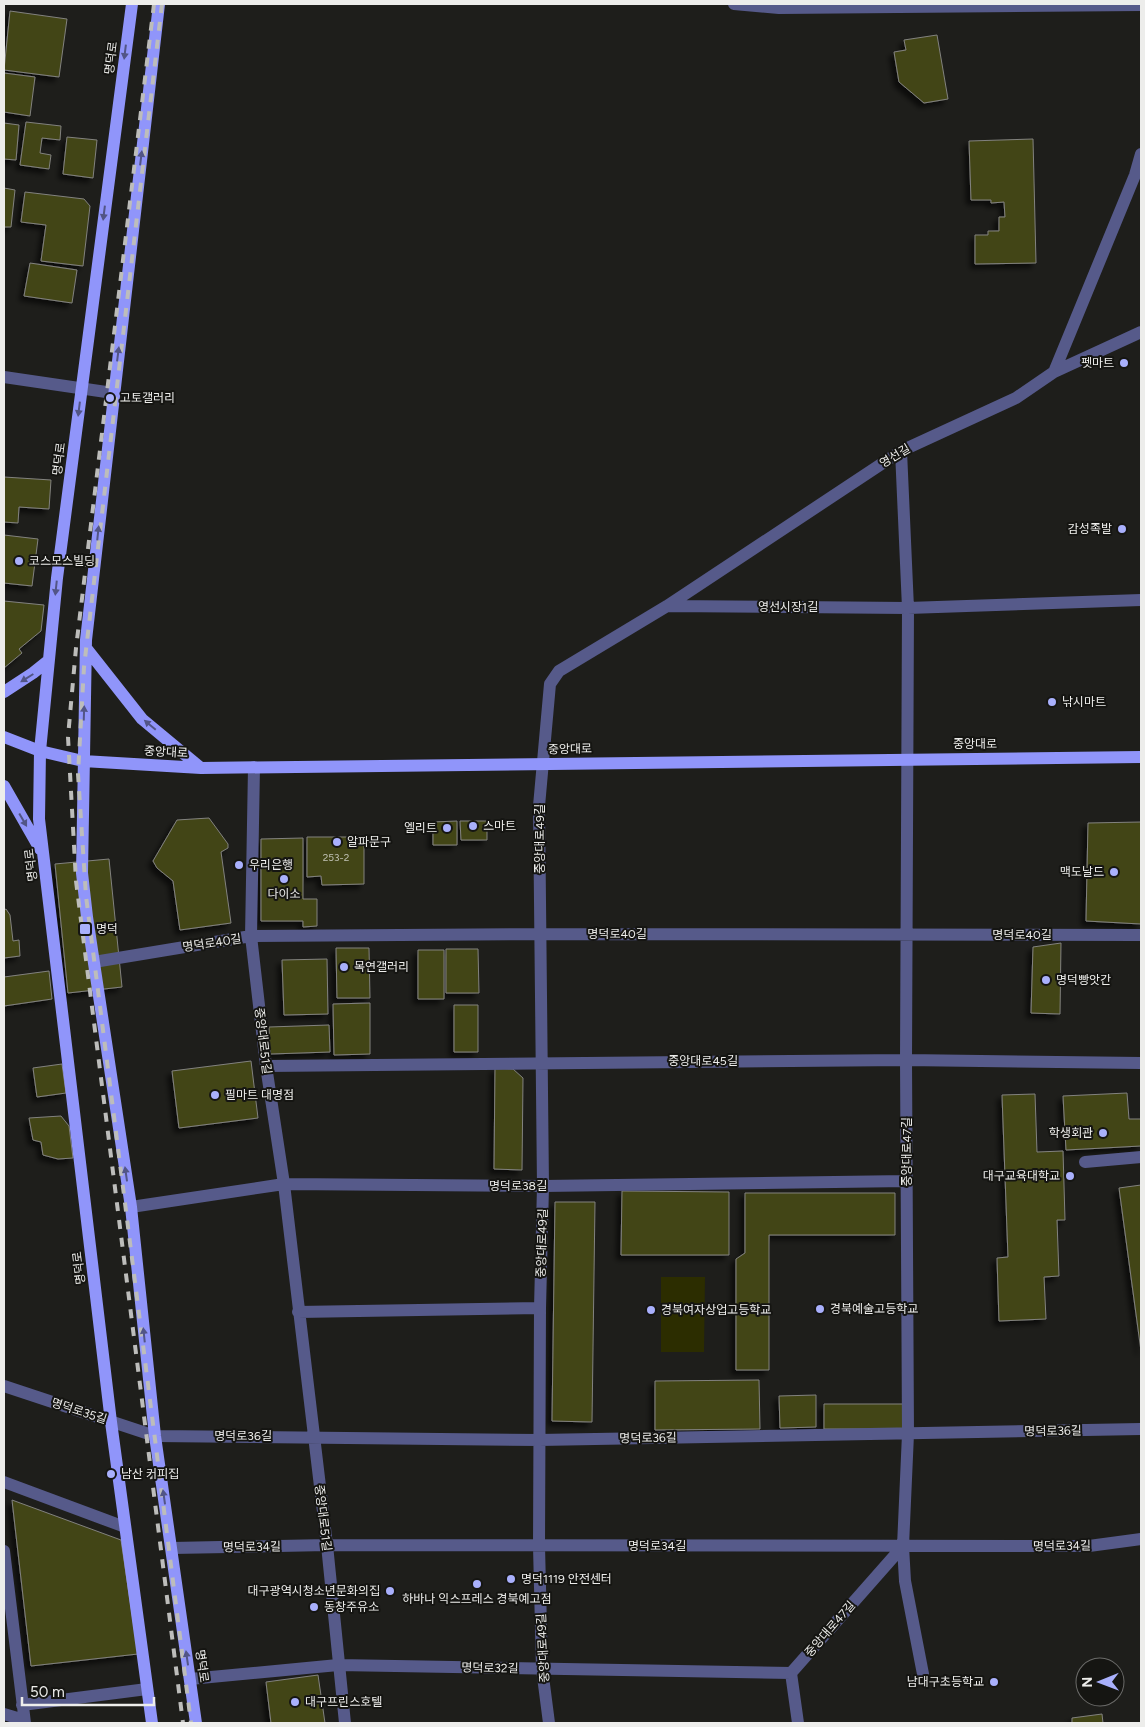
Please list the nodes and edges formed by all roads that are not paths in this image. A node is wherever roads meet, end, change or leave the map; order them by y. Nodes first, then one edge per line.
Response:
1 (132, 4) edge
2 (159, 4) edge
3 (734, 4) edge
4 (1141, 5) edge
5 (1141, 154) edge
6 (1141, 332) edge
7 (1054, 372) junction
8 (4, 377) edge
9 (82, 388) junction
10 (113, 393) junction
11 (901, 451) junction
12 (1141, 600) edge
13 (667, 606) junction
14 (908, 608) junction
15 (86, 648) junction
16 (48, 661) junction
17 (550, 684) joint
18 (4, 692) edge
19 (4, 737) edge
20 (40, 751) junction
21 (1141, 757) edge
22 (908, 758) junction
23 (82, 762) junction
24 (543, 763) junction
25 (254, 767) junction
26 (201, 768) junction
27 (4, 786) edge
28 (43, 854) junction
29 (541, 934) junction
30 (908, 935) junction
31 (1141, 935) edge
32 (250, 936) junction
33 (94, 962) junction
34 (906, 1060) junction
35 (542, 1062) junction
36 (1141, 1063) edge
37 (266, 1066) junction
38 (1141, 1157) edge
39 (1085, 1162) dead end
40 (907, 1181) junction
41 (284, 1184) junction
42 (543, 1186) junction
43 (131, 1207) junction
44 (540, 1308) junction
45 (298, 1312) junction
46 (4, 1386) edge
47 (111, 1422) junction
48 (1141, 1429) edge
49 (908, 1434) junction
50 (155, 1436) junction
51 (312, 1436) junction
52 (539, 1440) junction
53 (4, 1482) edge
54 (125, 1527) junction
55 (1141, 1539) edge
56 (327, 1545) junction
57 (539, 1546) junction
58 (903, 1546) junction
59 (172, 1548) junction
60 (4, 1551) edge
61 (338, 1665) junction
62 (542, 1670) junction
63 (791, 1673) junction
64 (923, 1674) dead end
65 (190, 1679) junction
66 (147, 1689) junction
67 (22, 1705) junction
68 (4, 1714) edge
69 (25, 1722) edge
70 (152, 1723) edge
71 (196, 1723) edge
72 (345, 1723) edge
73 (549, 1723) edge
74 (798, 1723) edge

1 -> 9 main road, 명덕로
10 -> 2 main road, 명덕로
3 - 4 street
5 - 7 street
6 - 7 street, 영선길
7 - 11 street, 영선길
8 - 9 street
9 - 10 street
9 -> 16 main road, 명덕로
15 -> 10 main road, 명덕로
11 - 13 street, 영선길
11 - 14 street
12 - 14 street, 영선시장1길
13 - 14 street, 영선시장1길
13 - 17 street, 영선길
14 - 22 street
23 -> 15 main road, 명덕로
26 -> 15 main road
16 -> 18 main road
16 - 20 main road, 명덕로
17 - 24 street, 중앙대로49길
19 - 20 main road, 중앙대로
20 - 23 main road, 중앙대로
20 - 28 main road, 명덕로
21 - 22 main road, 중앙대로
22 - 24 main road, 중앙대로
22 - 30 street, 중앙대로47길
23 - 26 main road, 중앙대로
23 - 33 main road, 명덕로
24 - 25 main road, 중앙대로
24 - 29 street, 중앙대로49길
25 - 26 main road, 중앙대로
25 - 32 street, 중앙대로51길
27 -> 28 main road
28 - 47 main road, 명덕로
29 - 30 street, 명덕로40길
29 - 32 street, 명덕로40길
29 - 35 street, 중앙대로49길
30 - 31 street, 명덕로40길
30 - 34 street, 중앙대로47길
32 - 33 street, 명덕로40길
32 - 37 street, 중앙대로51길
43 -> 33 main road, 명덕로
34 - 35 street, 중앙대로45길
34 - 36 street, 중앙대로45길
34 - 40 street, 중앙대로47길
35 - 37 street, 중앙대로45길
35 - 42 street, 중앙대로49길
37 - 41 street, 중앙대로51길
38 - 39 street
40 - 42 street, 명덕로38길
40 - 49 street, 중앙대로47길
41 - 42 street, 명덕로38길
41 - 43 street, 명덕로38길
41 - 45 street, 중앙대로51길
42 - 44 street, 중앙대로49길
50 -> 43 main road, 명덕로
44 - 45 street
44 - 52 street, 중앙대로49길
45 - 51 street, 중앙대로51길
46 - 47 street, 명덕로35길
47 - 50 street, 명덕로35길
47 - 54 main road, 명덕로
48 - 49 street, 명덕로36길
49 - 52 street, 명덕로36길
49 - 58 street, 중앙대로47길
50 - 51 street, 명덕로36길
59 -> 50 main road, 명덕로
51 - 52 street, 명덕로36길
51 - 56 street, 중앙대로51길
52 - 57 street, 중앙대로49길
53 - 54 street
54 - 66 main road, 명덕로
55 - 58 street, 명덕로34길
56 - 57 street, 명덕로34길
56 - 59 street, 명덕로34길
56 - 61 street, 중앙대로51길
57 - 58 street, 명덕로34길
57 - 62 street, 중앙대로49길
58 - 63 street, 중앙대로47길
58 - 64 street, 중앙대로47길
65 -> 59 main road, 명덕로
60 - 67 street
61 - 62 street, 명덕로32길
61 - 65 street, 명덕로32길
61 - 72 street, 중앙대로51길
62 - 63 street, 명덕로32길
62 - 73 street, 중앙대로49길
63 - 74 street
65 - 71 main road, 명덕로
66 - 67 street
66 - 70 main road, 명덕로
67 - 69 street
68 - 69 street

